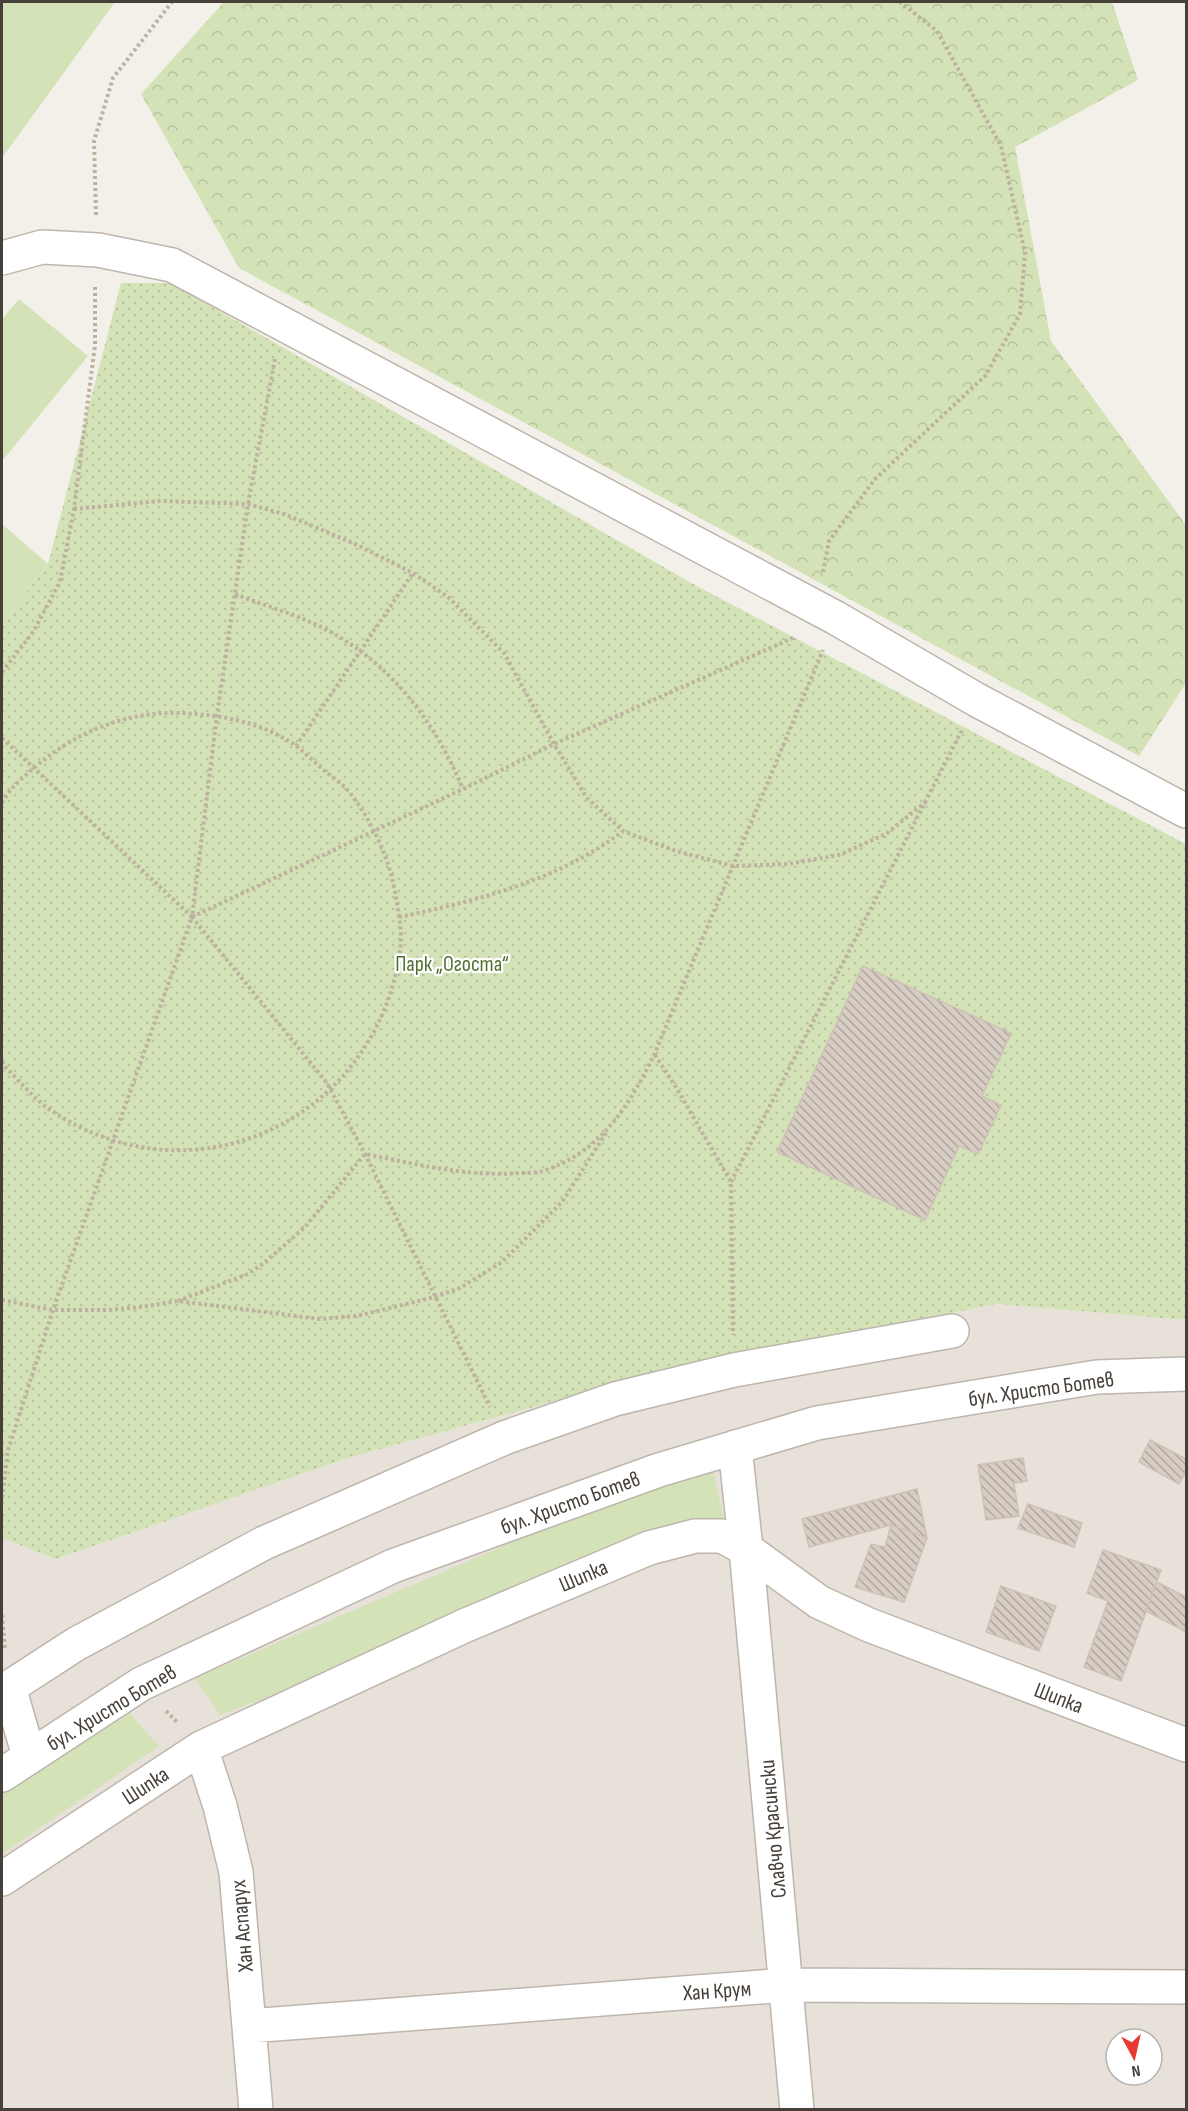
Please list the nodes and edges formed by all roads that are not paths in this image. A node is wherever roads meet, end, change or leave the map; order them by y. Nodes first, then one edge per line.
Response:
1 (2, 258) edge
2 (1186, 811) edge
3 (952, 1331) dead end
4 (1186, 1374) edge
5 (735, 1447) junction
6 (746, 1549) junction
7 (5, 1690) edge
8 (1186, 1745) edge
9 (201, 1748) junction
10 (29, 1756) junction
11 (2, 1775) edge
12 (2, 1879) edge
13 (787, 1985) junction
14 (1186, 1987) edge
15 (249, 2026) junction
16 (256, 2109) edge
17 (797, 2109) edge

1 - 2 street
3 - 7 street
4 - 5 street, бул. Христо Ботев
5 - 6 street, Славчо Красински
5 - 10 street, бул. Христо Ботев
6 - 8 street, Шипка
6 - 9 street, Шипка
6 - 13 street, Славчо Красински
7 - 10 street
9 - 12 street, Шипка
9 - 15 street, Хан Аспарух
10 - 11 street, бул. Христо Ботев
13 - 14 street, Хан Крум
13 - 15 street, Хан Крум
13 - 17 street, Славчо Красински
15 - 16 street, Хан Аспарух

